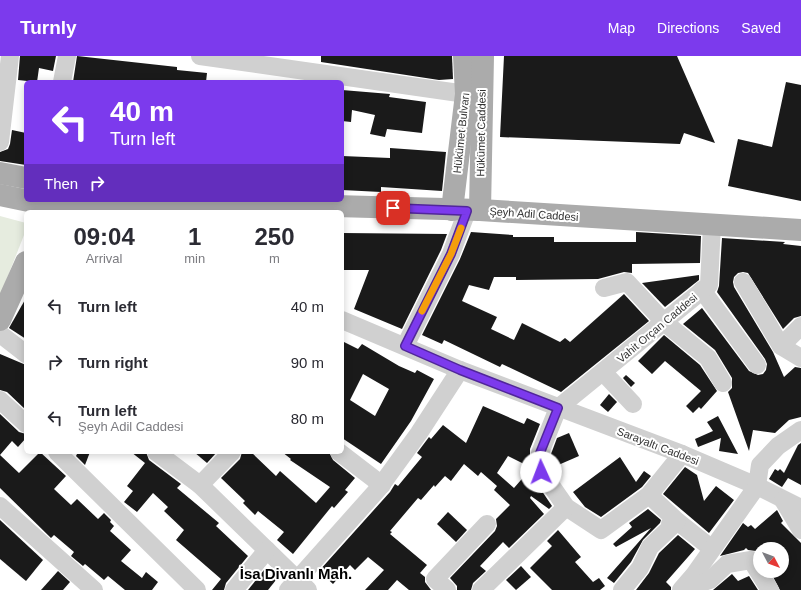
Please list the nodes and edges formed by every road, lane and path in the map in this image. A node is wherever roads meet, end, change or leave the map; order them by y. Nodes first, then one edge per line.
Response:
1 (10, 56) edge
2 (67, 56) edge
3 (200, 56) edge
4 (464, 56) edge
5 (483, 56) edge
6 (234, 58) edge
7 (62, 80) edge
8 (466, 94) junction
9 (0, 142) edge
10 (0, 173) edge
11 (24, 178) edge
12 (0, 196) edge
13 (24, 202) edge
14 (26, 202) edge
15 (186, 202) edge
16 (222, 202) edge
17 (60, 210) edge
18 (141, 210) edge
19 (141, 210) edge
20 (466, 210) junction
21 (712, 225) junction
22 (801, 230) edge
23 (24, 266) edge
24 (743, 282) dead end
25 (604, 288) dead end
26 (702, 290) junction
27 (0, 320) edge
28 (344, 321) edge
29 (664, 322) junction
30 (801, 326) edge
31 (0, 334) edge
32 (405, 346) junction
33 (782, 346) junction
34 (24, 352) edge
35 (801, 358) edge
36 (757, 365) dead end
37 (460, 370) junction
38 (603, 372) junction
39 (723, 383) dead end
40 (0, 400) edge
41 (633, 404) dead end
42 (558, 408) junction
43 (24, 422) edge
44 (801, 430) edge
45 (59, 454) edge
46 (159, 454) edge
47 (230, 454) edge
48 (342, 454) edge
49 (682, 454) junction
50 (200, 485) junction
51 (382, 485) junction
52 (757, 486) junction
53 (649, 495) junction
54 (783, 500) junction
55 (0, 506) edge
56 (566, 507) junction
57 (801, 508) edge
58 (677, 521) junction
59 (487, 524) dead end
60 (801, 530) edge
61 (711, 548) junction
62 (267, 550) junction
63 (298, 587) edge
64 (94, 590) edge
65 (198, 590) edge
66 (234, 590) edge
67 (447, 590) edge
68 (481, 590) edge
69 (622, 590) edge
70 (681, 590) edge
71 (686, 590) edge
72 (770, 590) edge

1 - 9 street
2 - 7 street
3 - 6 street
4 - 8 main road, Hükümet Bulvarı
5 - 20 main road, Hükümet Caddesi
6 - 8 street
8 - 20 main road, Hükümet Bulvarı
10 - 11 main road
12 - 13 main road, Şeyh Adil Caddesi
14 - 17 main road, Şeyh Adil Caddesi
15 - 19 main road, Şeyh Adil Caddesi
16 - 20 main road, Şeyh Adil Caddesi
17 - 18 main road, Şeyh Adil Caddesi
20 - 21 main road, Şeyh Adil Caddesi
20 - 32 street
21 - 22 main road, Şeyh Adil Caddesi
21 - 26 street, Vahit Orçan Caddesi
23 - 27 main road
24 - 33 street
25 - 29 street
26 - 29 street, Vahit Orçan Caddesi
26 - 36 street
28 - 32 street, Sarayaltı Caddesi
29 - 38 street, Vahit Orçan Caddesi
29 - 39 street
30 - 33 street
31 - 34 street
32 - 37 street, Sarayaltı Caddesi
33 - 35 street
37 - 42 street, Sarayaltı Caddesi
37 - 51 street
38 - 41 street
38 - 42 street, Vahit Orçan Caddesi
40 - 43 street
42 - 49 street, Sarayaltı Caddesi
42 - 56 street
44 - 52 street
45 - 65 street
46 - 50 street
47 - 50 street
48 - 51 street
49 - 52 street, Sarayaltı Caddesi
49 - 53 street
50 - 62 street
51 - 63 street
52 - 54 street, Sarayaltı Caddesi
52 - 61 street
53 - 56 street
53 - 58 street
54 - 57 street, Sarayaltı Caddesi
54 - 60 street
55 - 64 street
56 - 68 street
58 - 61 street
58 - 69 street
59 - 67 street
61 - 70 street
62 - 63 street
62 - 66 street
71 - 72 street

